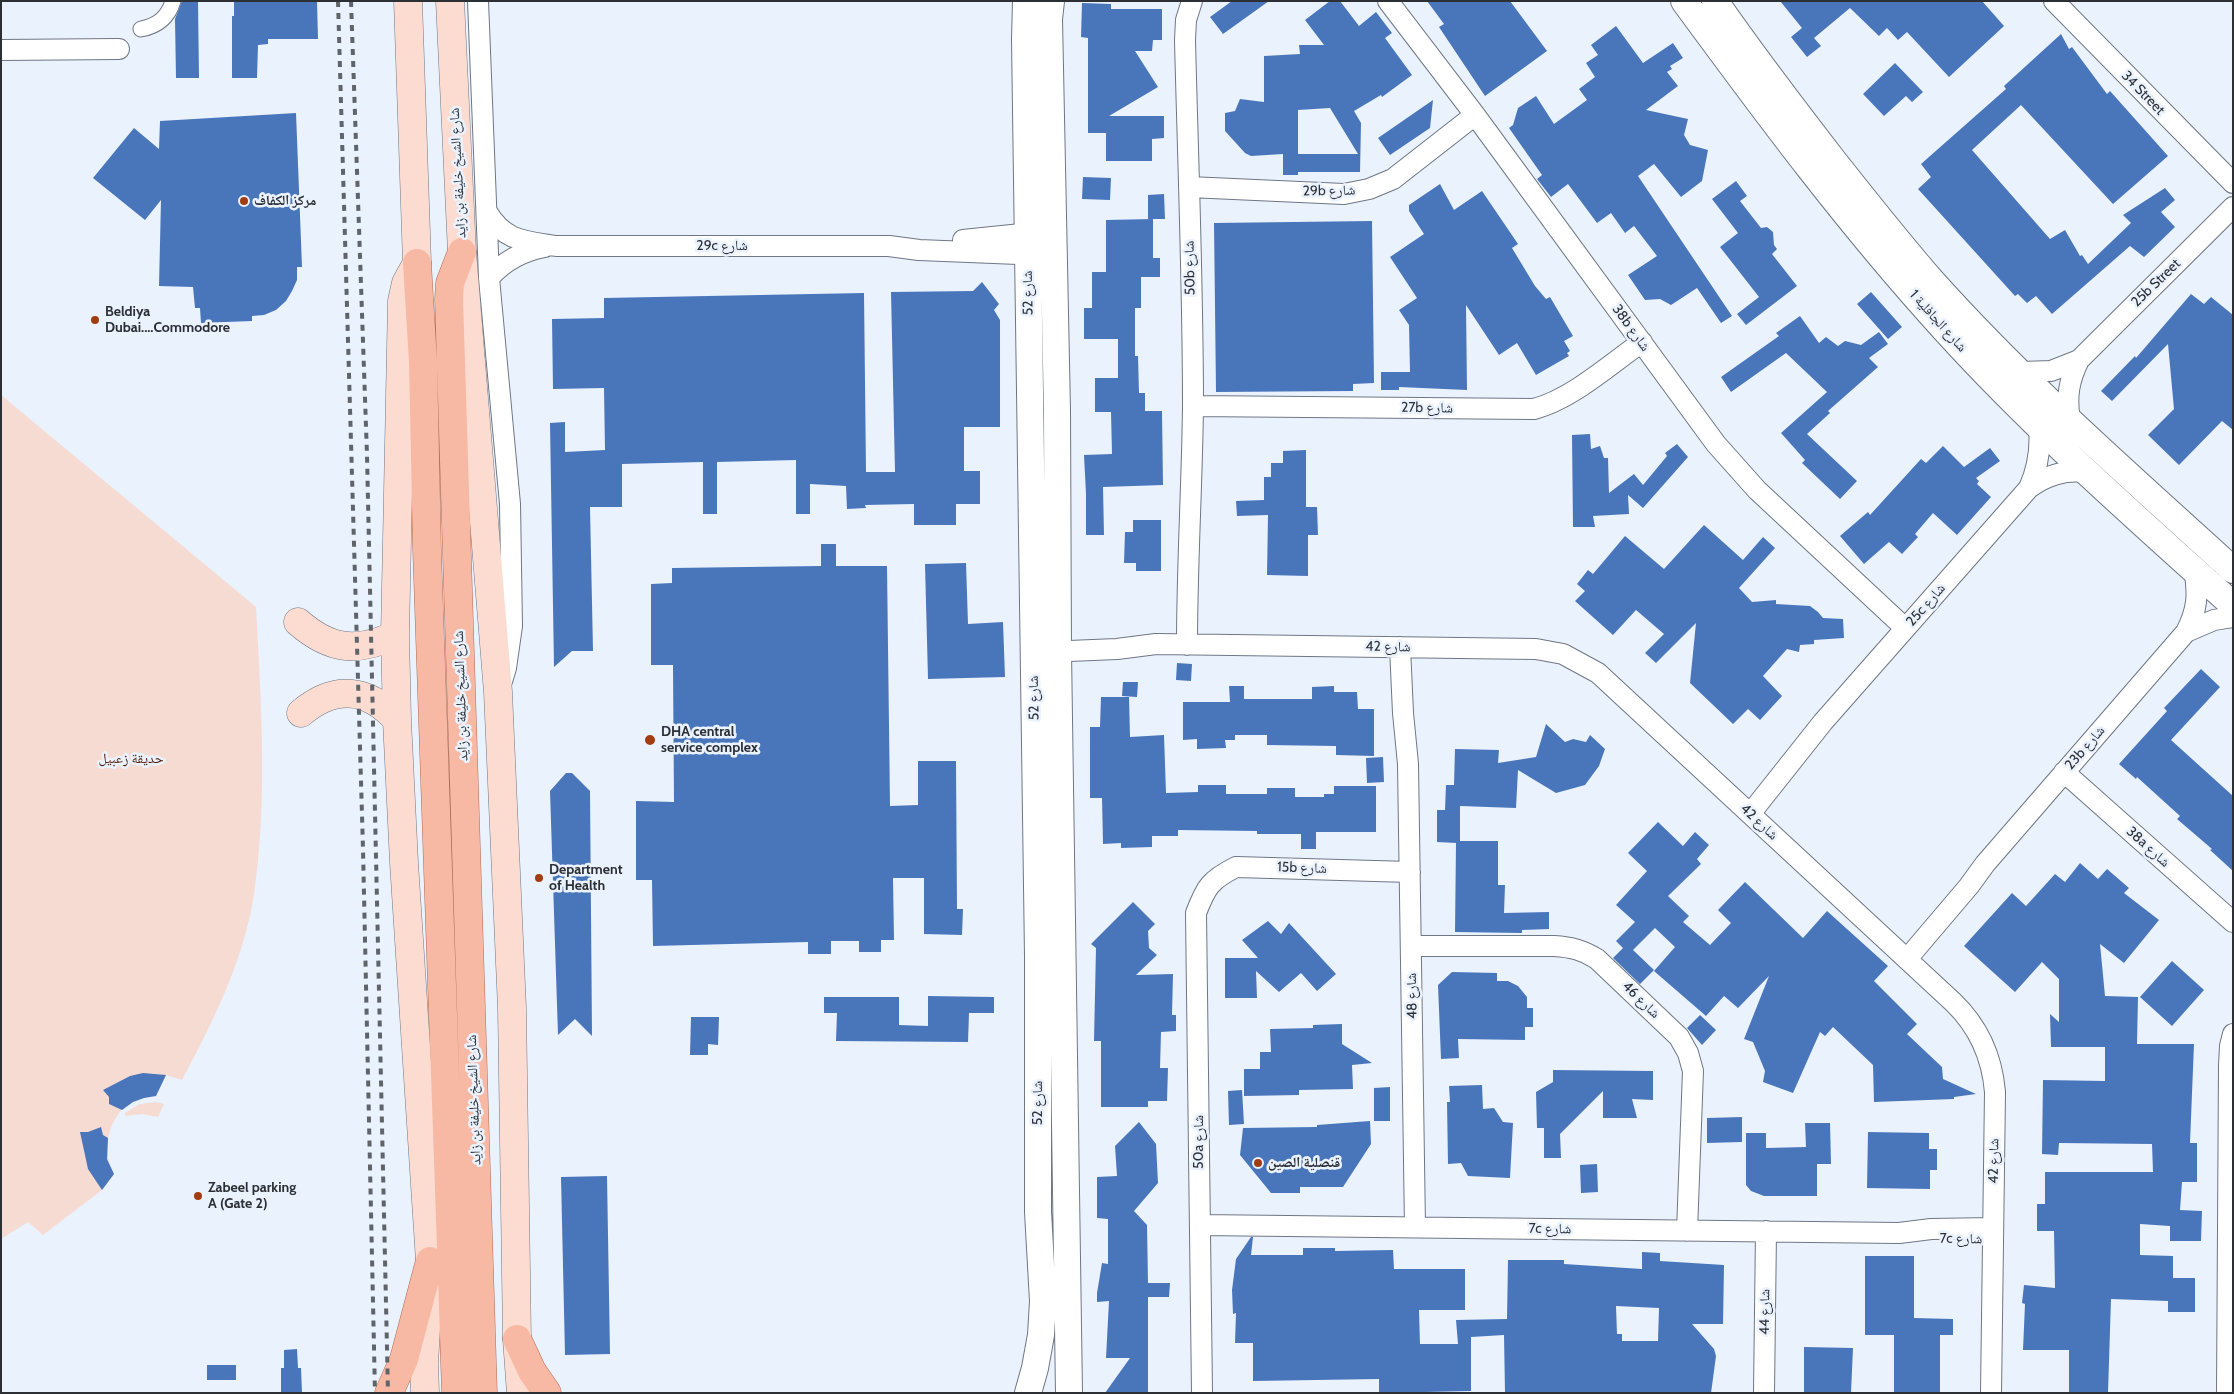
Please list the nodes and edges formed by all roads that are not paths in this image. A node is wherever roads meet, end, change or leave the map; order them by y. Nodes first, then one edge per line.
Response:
1 (172, 1) edge
2 (408, 1) edge
3 (450, 1) edge
4 (478, 1) edge
5 (1026, 1) edge
6 (1051, 1) edge
7 (1192, 1) edge
8 (1388, 1) edge
9 (1684, 1) edge
10 (1715, 1) edge
11 (2054, 1) edge
12 (141, 29) dead end
13 (118, 49) dead end
14 (1, 50) edge
15 (1475, 115) junction
16 (2233, 183) edge
17 (1189, 187) junction
18 (2233, 188) edge
19 (2233, 207) edge
20 (487, 212) junction
21 (1053, 230) junction
22 (1028, 244) junction
23 (556, 246) junction
24 (462, 252) junction
25 (1054, 256) junction
26 (417, 263) junction
27 (2169, 269) junction
28 (489, 278) junction
29 (1642, 342) junction
30 (2079, 360) junction
31 (2021, 372) junction
32 (1192, 406) junction
33 (2070, 420) junction
34 (2039, 427) junction
35 (2085, 472) junction
36 (2029, 488) junction
37 (2194, 570) junction
38 (2233, 570) edge
39 (2233, 605) edge
40 (2233, 616) edge
41 (298, 622) dead end
42 (1905, 628) junction
43 (2186, 632) junction
44 (395, 635) junction
45 (1046, 644) junction
46 (1193, 645) junction
47 (1406, 647) junction
48 (498, 692) junction
49 (300, 713) dead end
50 (397, 720) junction
51 (2064, 772) junction
52 (1744, 809) junction
53 (1410, 872) junction
54 (1204, 893) joint
55 (2233, 922) edge
56 (1411, 946) junction
57 (1902, 954) junction
58 (2233, 1034) edge
59 (1200, 1225) junction
60 (1415, 1227) junction
61 (1687, 1230) junction
62 (1766, 1231) junction
63 (1993, 1234) junction
64 (2230, 1234) edge
65 (430, 1261) junction
66 (517, 1339) junction
67 (389, 1393) edge
68 (425, 1393) edge
69 (456, 1393) edge
70 (483, 1393) edge
71 (521, 1393) edge
72 (547, 1393) edge
73 (1028, 1393) edge
74 (1069, 1393) edge
75 (1202, 1393) edge
76 (1764, 1393) edge
77 (1991, 1393) edge
78 (2227, 1393) edge

1 - 12 street
2 - 26 main road, شارع الشيخ خليفة بن زايد
3 - 24 main road, شارع الشيخ خليفة بن زايد
4 - 20 street
5 - 22 street, شارع 52
6 - 21 street, شارع 52
7 - 17 street, 50b شارع
8 - 15 street, 38b شارع
9 - 34 street, شارع الجافلية 1
10 - 31 street, شارع الجافلية 1
11 - 16 street, 34 Street
13 - 14 street
15 - 17 street, 29b شارع
15 - 29 street, 38b شارع
17 - 32 street, 50b شارع
18 - 27 street, 25b Street
19 - 27 street, 25b Street
20 - 23 street, 29c شارع
20 - 28 street
21 - 22 street, 29c شارع
21 - 25 street, شارع 52
22 - 23 street, 29c شارع
22 - 25 street, 29c شارع
22 - 45 street, شارع 52
23 - 28 street, 29c شارع
24 - 48 main road
24 - 70 main road, شارع الشيخ خليفة بن زايد
25 - 45 street, شارع 52
26 - 44 main road
26 - 69 main road, شارع الشيخ خليفة بن زايد
27 - 30 street, 25b Street
28 - 48 street
29 - 32 street, 27b شارع
29 - 42 street, 38b شارع
30 - 31 street, 25b Street
30 - 33 street, 25b Street
31 - 33 street, شارع الجافلية 1
32 - 46 street, 50b شارع
33 - 38 street, شارع الجافلية 1
34 - 35 street, شارع الجافلية 1
34 - 36 street, 25c شارع
35 - 36 street, 25c شارع
35 - 37 street, شارع الجافلية 1
36 - 42 street, 25c شارع
37 - 39 street, شارع الجافلية 1
37 - 43 street, 23b شارع
40 - 43 street, 23b شارع
41 - 44 main road
42 - 52 street, 25c شارع
43 - 51 street, 23b شارع
44 - 50 main road
45 - 46 street, شارع 42
45 - 73 street, شارع 52
45 - 74 street, شارع 52
46 - 47 street, شارع 42
47 - 52 street, شارع 42
47 - 53 street, شارع 48
48 - 66 main road
49 - 50 main road
50 - 65 main road
51 - 55 street, 38a شارع
51 - 57 street, 23b شارع
52 - 57 street, شارع 42
53 - 54 street, 15b شارع
53 - 56 street, شارع 48
54 - 59 street, 50a شارع
56 - 60 street, شارع 48
56 - 61 street, شارع 46
57 - 63 street, شارع 42
58 - 64 street
59 - 60 street, 7c شارع
59 - 75 street, 50a شارع
60 - 61 street, 7c شارع
61 - 62 street, 7c شارع
62 - 63 street, 7c شارع
62 - 76 street, شارع 44
63 - 77 street, شارع 42
64 - 78 street
65 - 67 main road
65 - 68 main road
66 - 71 main road
66 - 72 main road

